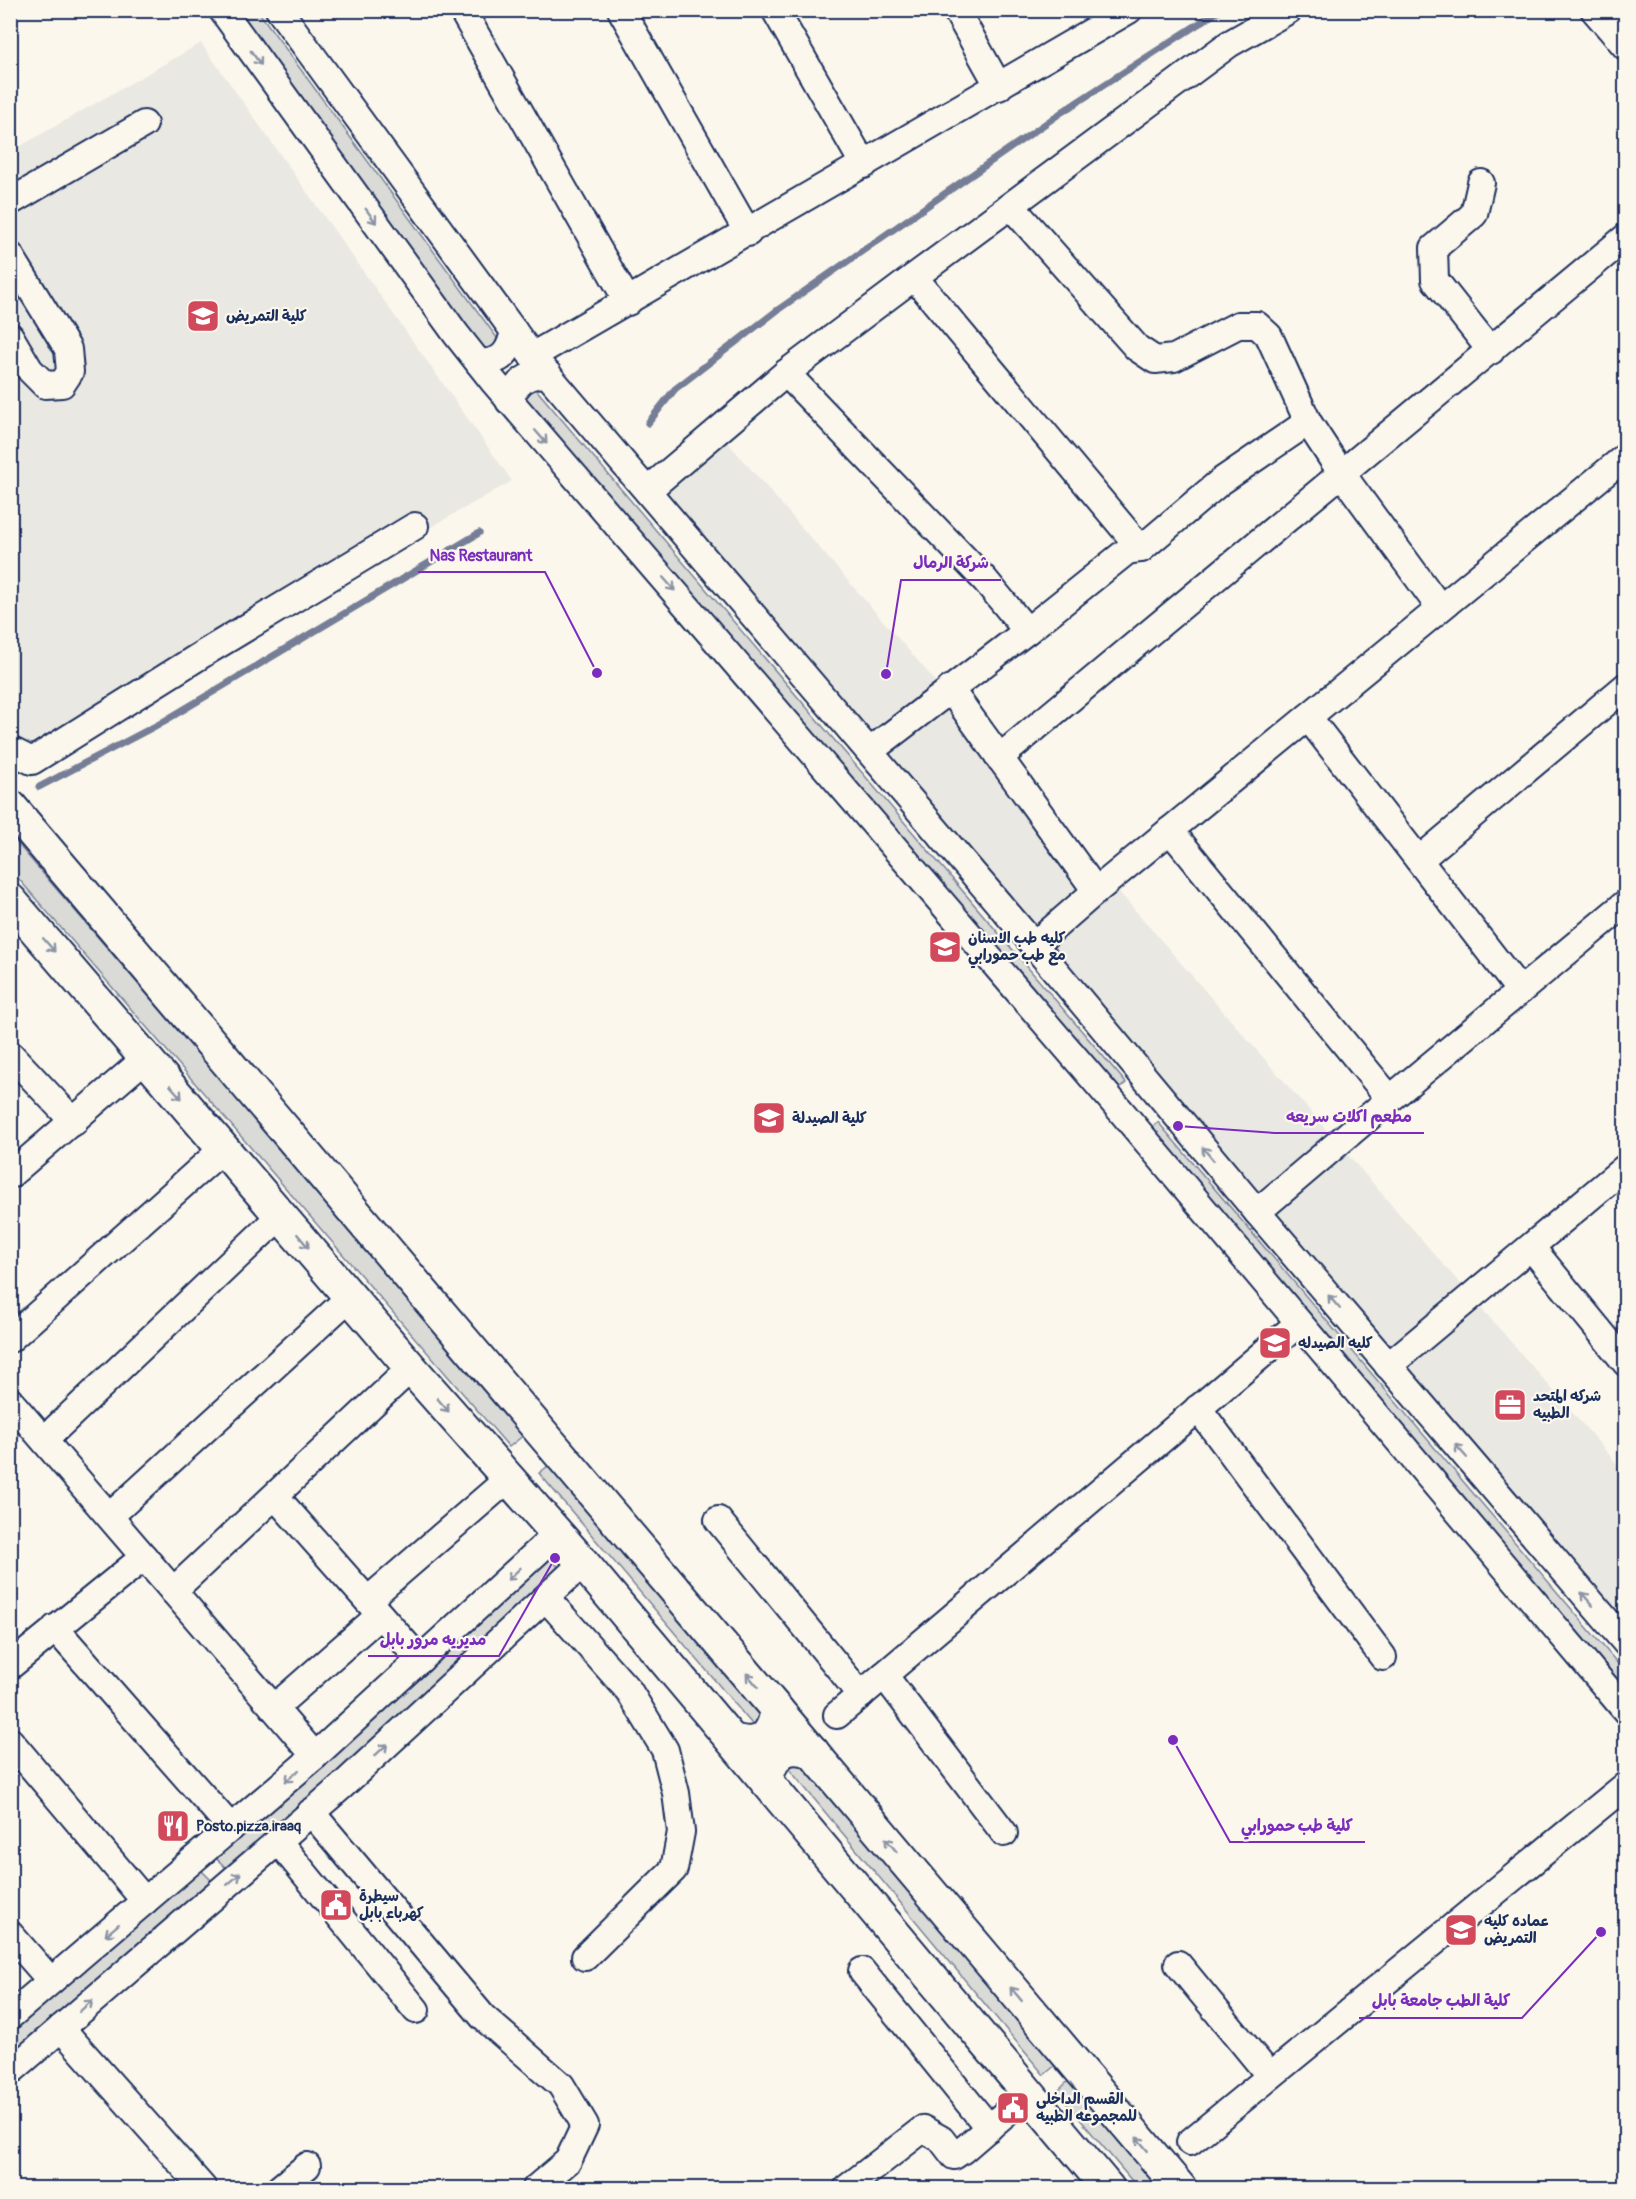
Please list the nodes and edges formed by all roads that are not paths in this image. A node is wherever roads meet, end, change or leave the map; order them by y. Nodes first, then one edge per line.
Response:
1 (222, 10) edge
2 (279, 10) edge
3 (462, 10) edge
4 (621, 10) edge
5 (775, 10) edge
6 (956, 10) edge
7 (1130, 10) edge
8 (1289, 10) edge
9 (1594, 10) edge
10 (1626, 47) edge
11 (999, 87) junction
12 (144, 124) dead end
13 (864, 165) junction
14 (1482, 183) dead end
15 (10, 202) edge
16 (1011, 206) junction
17 (748, 233) junction
18 (1626, 237) edge
19 (10, 255) edge
20 (914, 277) junction
21 (628, 302) junction
22 (514, 331) junction
23 (10, 336) edge
24 (1491, 351) junction
25 (479, 363) junction
26 (540, 365) junction
27 (786, 373) junction
28 (510, 401) junction
29 (1308, 422) junction
30 (1626, 456) edge
31 (1342, 474) junction
32 (648, 490) junction
33 (415, 526) dead end
34 (1141, 549) junction
35 (1440, 608) junction
36 (1028, 631) junction
37 (1626, 686) edge
38 (950, 689) junction
39 (1308, 717) junction
40 (10, 750) edge
41 (870, 751) junction
42 (999, 758) junction
43 (11, 808) edge
44 (1170, 830) junction
45 (1419, 860) junction
46 (1096, 891) junction
47 (10, 900) edge
48 (1626, 903) edge
49 (1034, 945) junction
50 (1520, 991) junction
51 (10, 1054) edge
52 (146, 1058) junction
53 (1142, 1075) junction
54 (1110, 1098) junction
55 (1390, 1099) junction
56 (1172, 1110) junction
57 (74, 1122) junction
58 (1139, 1133) junction
59 (224, 1148) junction
60 (1626, 1167) edge
61 (10, 1175) edge
62 (1257, 1212) junction
63 (281, 1215) junction
64 (1531, 1247) junction
65 (350, 1297) junction
66 (1299, 1323) junction
67 (10, 1339) edge
68 (1624, 1360) edge
69 (1388, 1366) junction
70 (411, 1368) junction
71 (10, 1401) edge
72 (1198, 1408) junction
73 (44, 1440) junction
74 (508, 1479) junction
75 (275, 1496) junction
76 (110, 1516) junction
77 (718, 1520) dead end
78 (557, 1534) junction
79 (144, 1557) junction
80 (583, 1563) junction
81 (173, 1590) junction
82 (546, 1598) junction
83 (374, 1608) junction
84 (55, 1628) junction
85 (1626, 1643) edge
86 (1383, 1657) dead end
87 (420, 1660) junction
88 (10, 1666) edge
89 (884, 1675) junction
90 (861, 1695) junction
91 (274, 1708) junction
92 (777, 1710) junction
93 (1626, 1711) edge
94 (837, 1715) dead end
95 (732, 1740) junction
96 (10, 1741) edge
97 (813, 1752) junction
98 (315, 1756) junction
99 (766, 1781) junction
100 (1626, 1785) edge
101 (311, 1812) junction
102 (231, 1828) junction
103 (1004, 1833) dead end
104 (278, 1841) junction
105 (145, 1901) junction
106 (10, 1934) edge
107 (585, 1956) dead end
108 (1178, 1964) dead end
109 (862, 1971) dead end
110 (51, 1982) junction
111 (416, 2010) dead end
112 (10, 2016) edge
113 (61, 2028) junction
114 (10, 2072) edge
115 (1270, 2076) junction
116 (1029, 2093) junction
117 (989, 2127) junction
118 (1190, 2142) dead end
119 (307, 2166) dead end
120 (203, 2188) edge
121 (280, 2188) edge
122 (536, 2188) edge
123 (847, 2188) edge
124 (1108, 2188) edge
125 (1180, 2188) edge

1 -> 25 street
2 - 22 street
3 - 21 street
4 - 17 street
5 - 13 street
6 - 11 street
7 - 11 street
8 - 16 street
9 - 10 street
11 - 13 street
12 - 15 street
13 - 17 street
14 - 24 street
16 - 20 street
16 - 29 street
17 - 21 street
18 - 24 street
19 - 23 street
20 - 27 street
20 - 34 street
21 - 26 street
22 - 25 street
22 - 26 street
24 - 31 street
25 - 28 street
26 - 28 street
26 - 32 street
27 - 32 street
27 - 36 street
28 -> 54 street
29 - 31 street
29 - 34 street
30 - 35 street
31 - 35 street
31 - 42 street
32 - 41 street
33 - 40 street
34 - 36 street
35 - 39 street
36 - 38 street
37 - 45 street
38 - 41 street
38 - 42 street
39 - 44 street
39 - 45 street
41 - 49 street
42 - 46 street
92 -> 43 main road
44 - 46 street
44 - 55 street
45 - 50 street
46 - 49 street
47 -> 52 main road
48 - 50 street
49 - 53 street
50 - 55 street
51 - 57 street
52 - 57 street
52 -> 59 main road
53 - 54 street
53 - 56 street
54 - 58 street
55 - 62 street
56 - 58 street
62 -> 56 street
57 - 61 street
58 - 66 street
59 - 63 main road
59 - 67 street
60 - 64 street
69 -> 62 street
63 -> 65 main road
63 - 73 street
64 - 68 street
64 - 69 street
65 - 70 main road
65 - 76 street
66 - 72 street
66 - 93 street
85 -> 69 street
70 -> 74 main road
70 - 75 street
71 - 73 street
72 - 86 street
72 - 89 street
73 - 76 street
74 - 78 main road
74 - 83 street
75 - 81 street
75 - 83 street
76 - 79 street
77 - 90 street
78 - 80 main road
78 -> 87 street
79 - 81 street
79 - 84 street
80 - 82 street
80 - 95 main road
81 - 91 street
101 -> 82 street
82 - 107 street
83 - 87 street
83 - 91 street
84 - 88 street
84 - 102 street
87 - 98 street
89 - 90 street
89 - 103 street
90 - 94 street
91 - 98 street
92 - 95 main road
92 - 97 main road
95 - 99 main road
96 - 105 street
97 - 99 main road
125 -> 97 main road
98 -> 102 street
99 - 116 main road
100 - 115 street
101 - 104 street
101 - 122 street
102 - 105 street
104 - 111 street
113 -> 104 street
105 -> 110 street
106 - 110 street
108 - 115 street
109 - 117 street
110 - 112 street
113 - 114 street
113 - 120 street
115 - 118 street
116 - 117 street
116 - 124 main road
117 - 123 street
119 - 121 street

